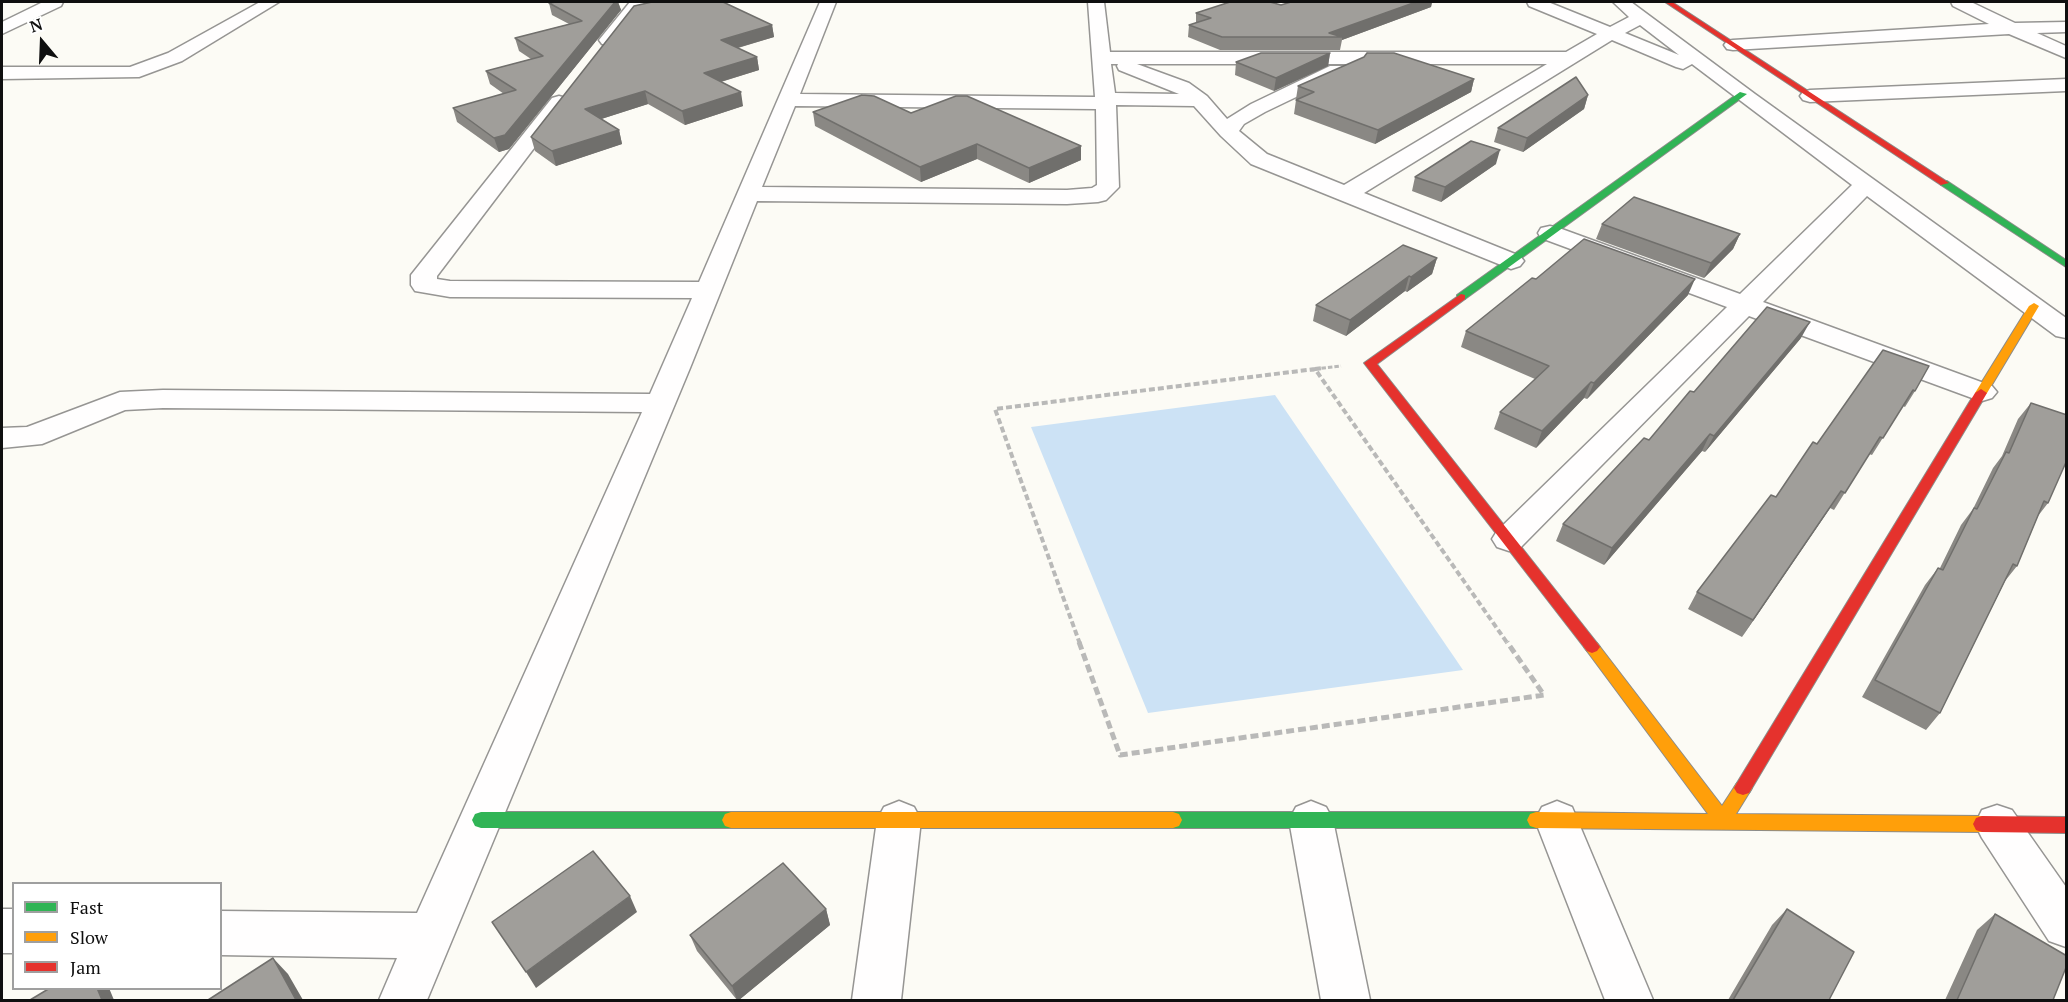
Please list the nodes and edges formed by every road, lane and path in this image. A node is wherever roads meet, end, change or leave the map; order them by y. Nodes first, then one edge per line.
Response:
1 (271, 2) edge
2 (638, 2) edge
3 (828, 2) edge
4 (1096, 2) edge
5 (1535, 2) edge
6 (1621, 2) edge
7 (1668, 2) edge
8 (1959, 2) edge
9 (52, 3) edge
10 (11, 4) dead end
11 (1642, 17) junction
12 (2067, 27) edge
13 (2011, 28) junction
14 (2, 29) edge
15 (1611, 33) junction
16 (1733, 45) junction
17 (2067, 53) edge
18 (1571, 57) junction
19 (594, 58) edge
20 (1102, 58) junction
21 (1297, 58) junction
22 (1371, 58) junction
23 (2, 73) edge
24 (1325, 75) junction
25 (1724, 80) junction
26 (2067, 85) edge
27 (572, 86) edge
28 (1743, 94) junction
29 (1810, 96) junction
30 (787, 100) junction
31 (1200, 100) junction
32 (1106, 101) junction
33 (1258, 108) junction
34 (1228, 132) junction
35 (1866, 184) junction
36 (748, 194) junction
37 (1346, 194) junction
38 (1550, 233) junction
39 (1511, 261) junction
40 (2067, 264) edge
41 (708, 290) junction
42 (1744, 305) junction
43 (2034, 306) junction
44 (2067, 330) edge
45 (1982, 392) junction
46 (661, 403) junction
47 (998, 418) joint
48 (2, 438) edge
49 (1509, 539) junction
50 (481, 820) junction
51 (898, 820) junction
52 (1311, 820) junction
53 (1557, 820) junction
54 (1723, 820) junction
55 (1997, 824) junction
56 (2067, 825) edge
57 (2067, 925) edge
58 (222, 933) edge
59 (431, 936) junction
60 (403, 1000) edge
61 (876, 1000) edge
62 (1346, 1000) edge
63 (1629, 1000) edge

1 - 23 street
2 - 19 street
3 - 30 street
4 - 20 street
5 - 15 street
6 - 11 street
7 - 16 street
8 - 13 street
9 - 10 street
9 - 14 street
11 - 15 street
11 - 25 street
12 - 13 street
13 - 16 street
13 - 17 street
15 - 18 street
15 - 25 street
16 - 29 street
18 - 22 street
18 - 37 street
20 - 21 street
20 - 31 street
20 - 32 street
21 - 22 street
21 - 24 street
22 - 24 street
24 - 33 street
25 - 28 street
26 - 29 street
27 - 41 street
28 - 35 street
28 - 38 street
29 - 40 street
30 - 32 street
30 - 36 street
31 - 32 street
31 - 33 street
31 - 34 street
32 - 36 street
33 - 34 street
34 - 37 street
35 - 42 street
35 - 43 street
36 - 41 street
37 - 39 street
38 - 39 street
38 - 42 street
39 - 49 street
41 - 46 street
42 - 45 street
42 - 49 street
43 - 44 street
43 - 45 street
45 - 54 street
46 - 48 street
46 - 50 street
47 - 47 path
49 - 54 street
50 - 51 street
50 - 59 street
51 - 52 street
51 - 61 street
52 - 53 street
52 - 62 street
53 - 54 street
53 - 63 street
54 - 55 street
55 - 56 street
55 - 57 street
58 - 59 street
59 - 60 street

